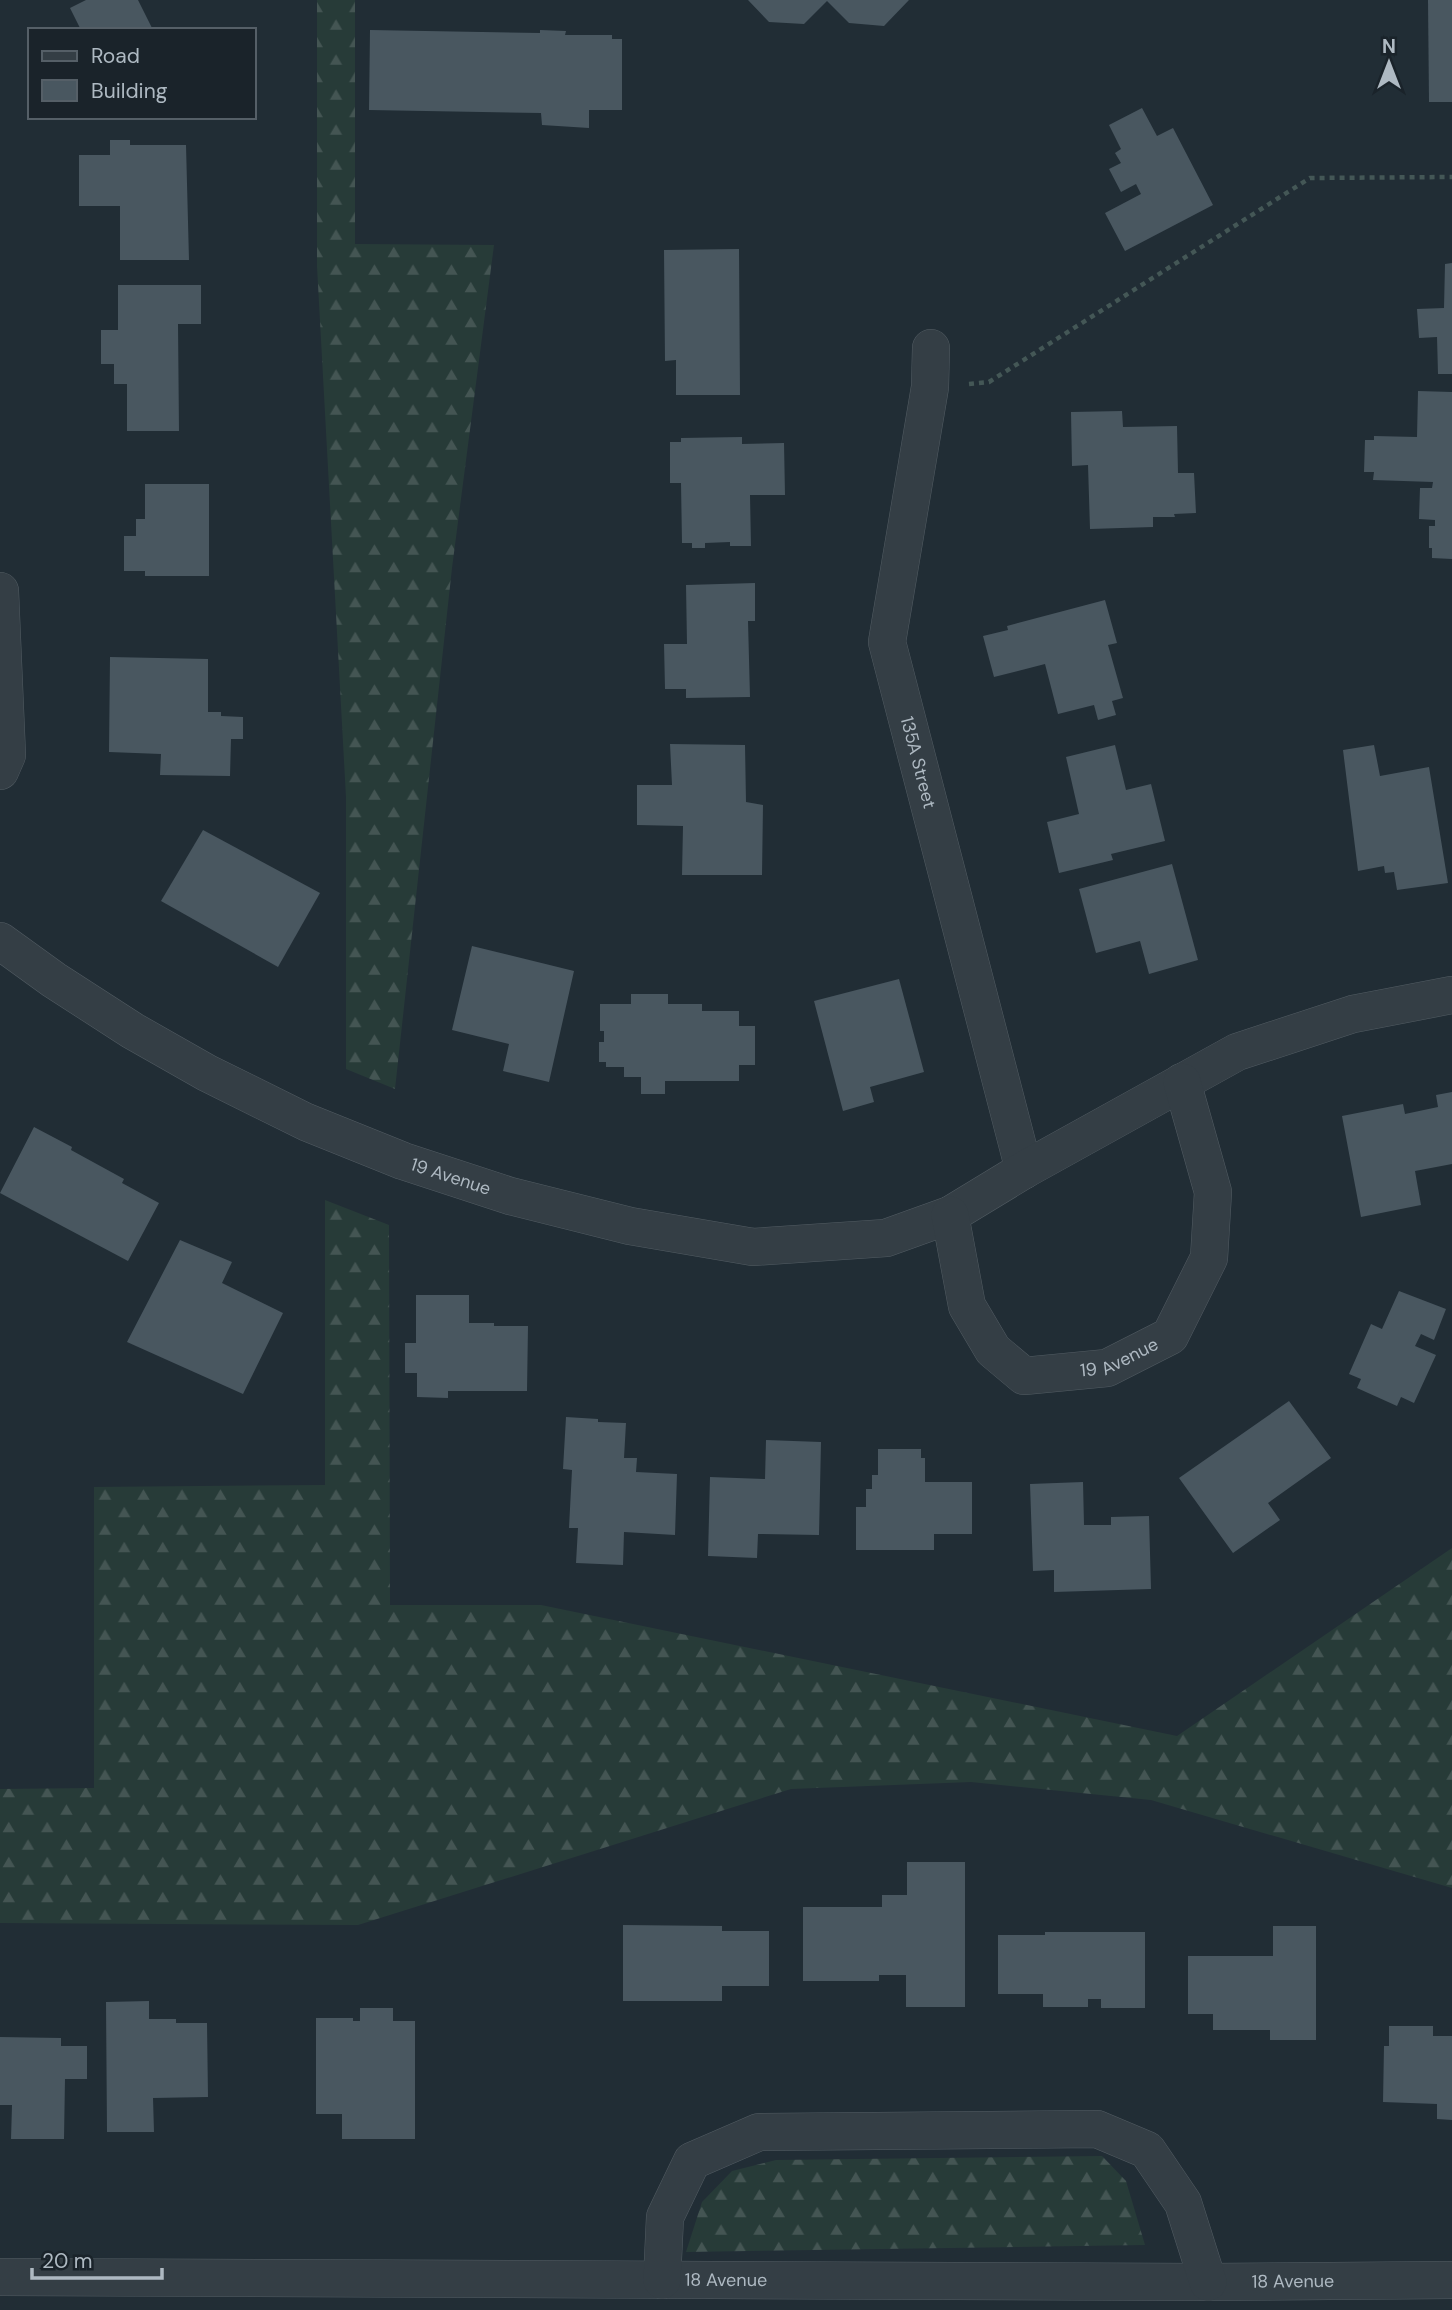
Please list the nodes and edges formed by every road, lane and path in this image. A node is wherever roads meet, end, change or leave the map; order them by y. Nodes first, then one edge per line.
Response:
1 (1452, 177) edge
2 (931, 348) dead end
3 (930, 387) junction
4 (0, 592) edge
5 (0, 771) edge
6 (0, 941) edge
7 (1452, 995) edge
8 (1182, 1082) junction
9 (1024, 1170) junction
10 (950, 1215) junction
11 (0, 2277) edge
12 (663, 2280) junction
13 (1452, 2280) edge
14 (1208, 2282) junction

1 - 3 path
2 - 3 street, 135A Street
3 - 9 street, 135A Street
4 - 5 street
6 - 10 street, 19 Avenue
7 - 8 street, 19 Avenue
8 - 9 street, 19 Avenue
8 - 10 street, 19 Avenue
9 - 10 street, 19 Avenue
11 - 12 street, 18 Avenue
12 - 14 street, 18 Avenue
12 - 14 street
13 - 14 street, 18 Avenue

